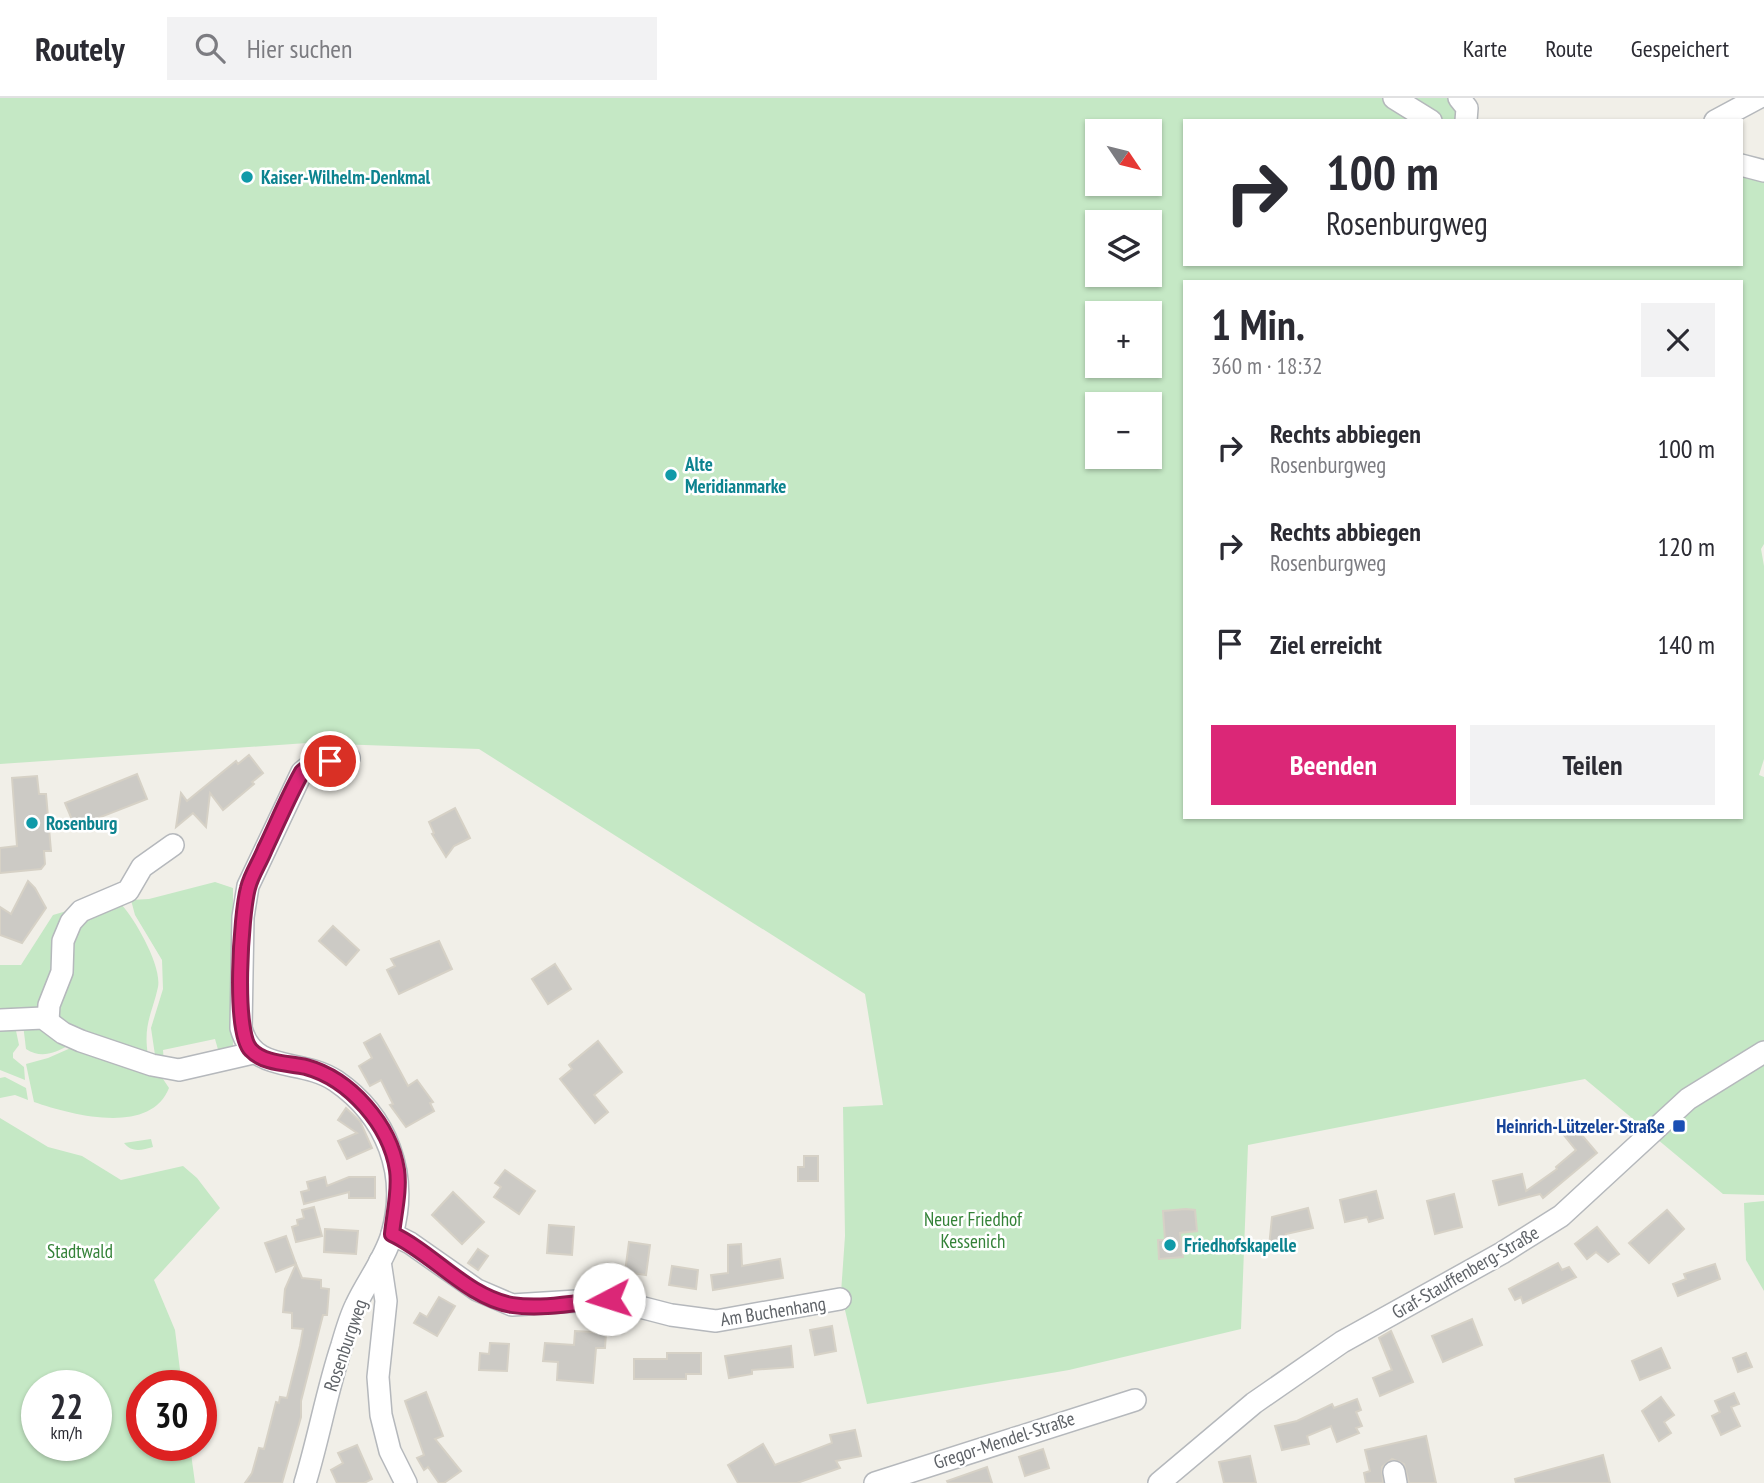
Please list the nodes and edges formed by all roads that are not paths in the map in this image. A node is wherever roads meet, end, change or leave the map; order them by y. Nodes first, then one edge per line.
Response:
1 (1394, 98) edge
2 (1459, 98) edge
3 (1758, 98) edge
4 (1428, 119) edge
5 (1466, 119) edge
6 (1719, 119) edge
7 (1743, 166) edge
8 (1764, 172) edge
9 (349, 758) dead end
10 (173, 845) dead end
11 (0, 1020) edge
12 (48, 1021) junction
13 (1764, 1052) edge
14 (253, 1053) junction
15 (392, 1234) junction
16 (380, 1261) junction
17 (840, 1299) dead end
18 (1135, 1400) dead end
19 (305, 1483) edge
20 (406, 1483) edge
21 (875, 1483) edge
22 (1159, 1483) edge

1 - 4 street
2 - 5 street
3 - 6 street
7 - 8 street
9 - 14 street
10 - 12 street
11 - 12 street
12 - 14 street
13 - 22 street, Graf-Stauffenberg-Straße
14 - 15 street, Rosenburgweg
15 - 16 street, Rosenburgweg
15 - 17 street, Am Buchenhang
16 - 19 street, Rosenburgweg
16 - 20 street
18 - 21 street, Gregor-Mendel-Straße

